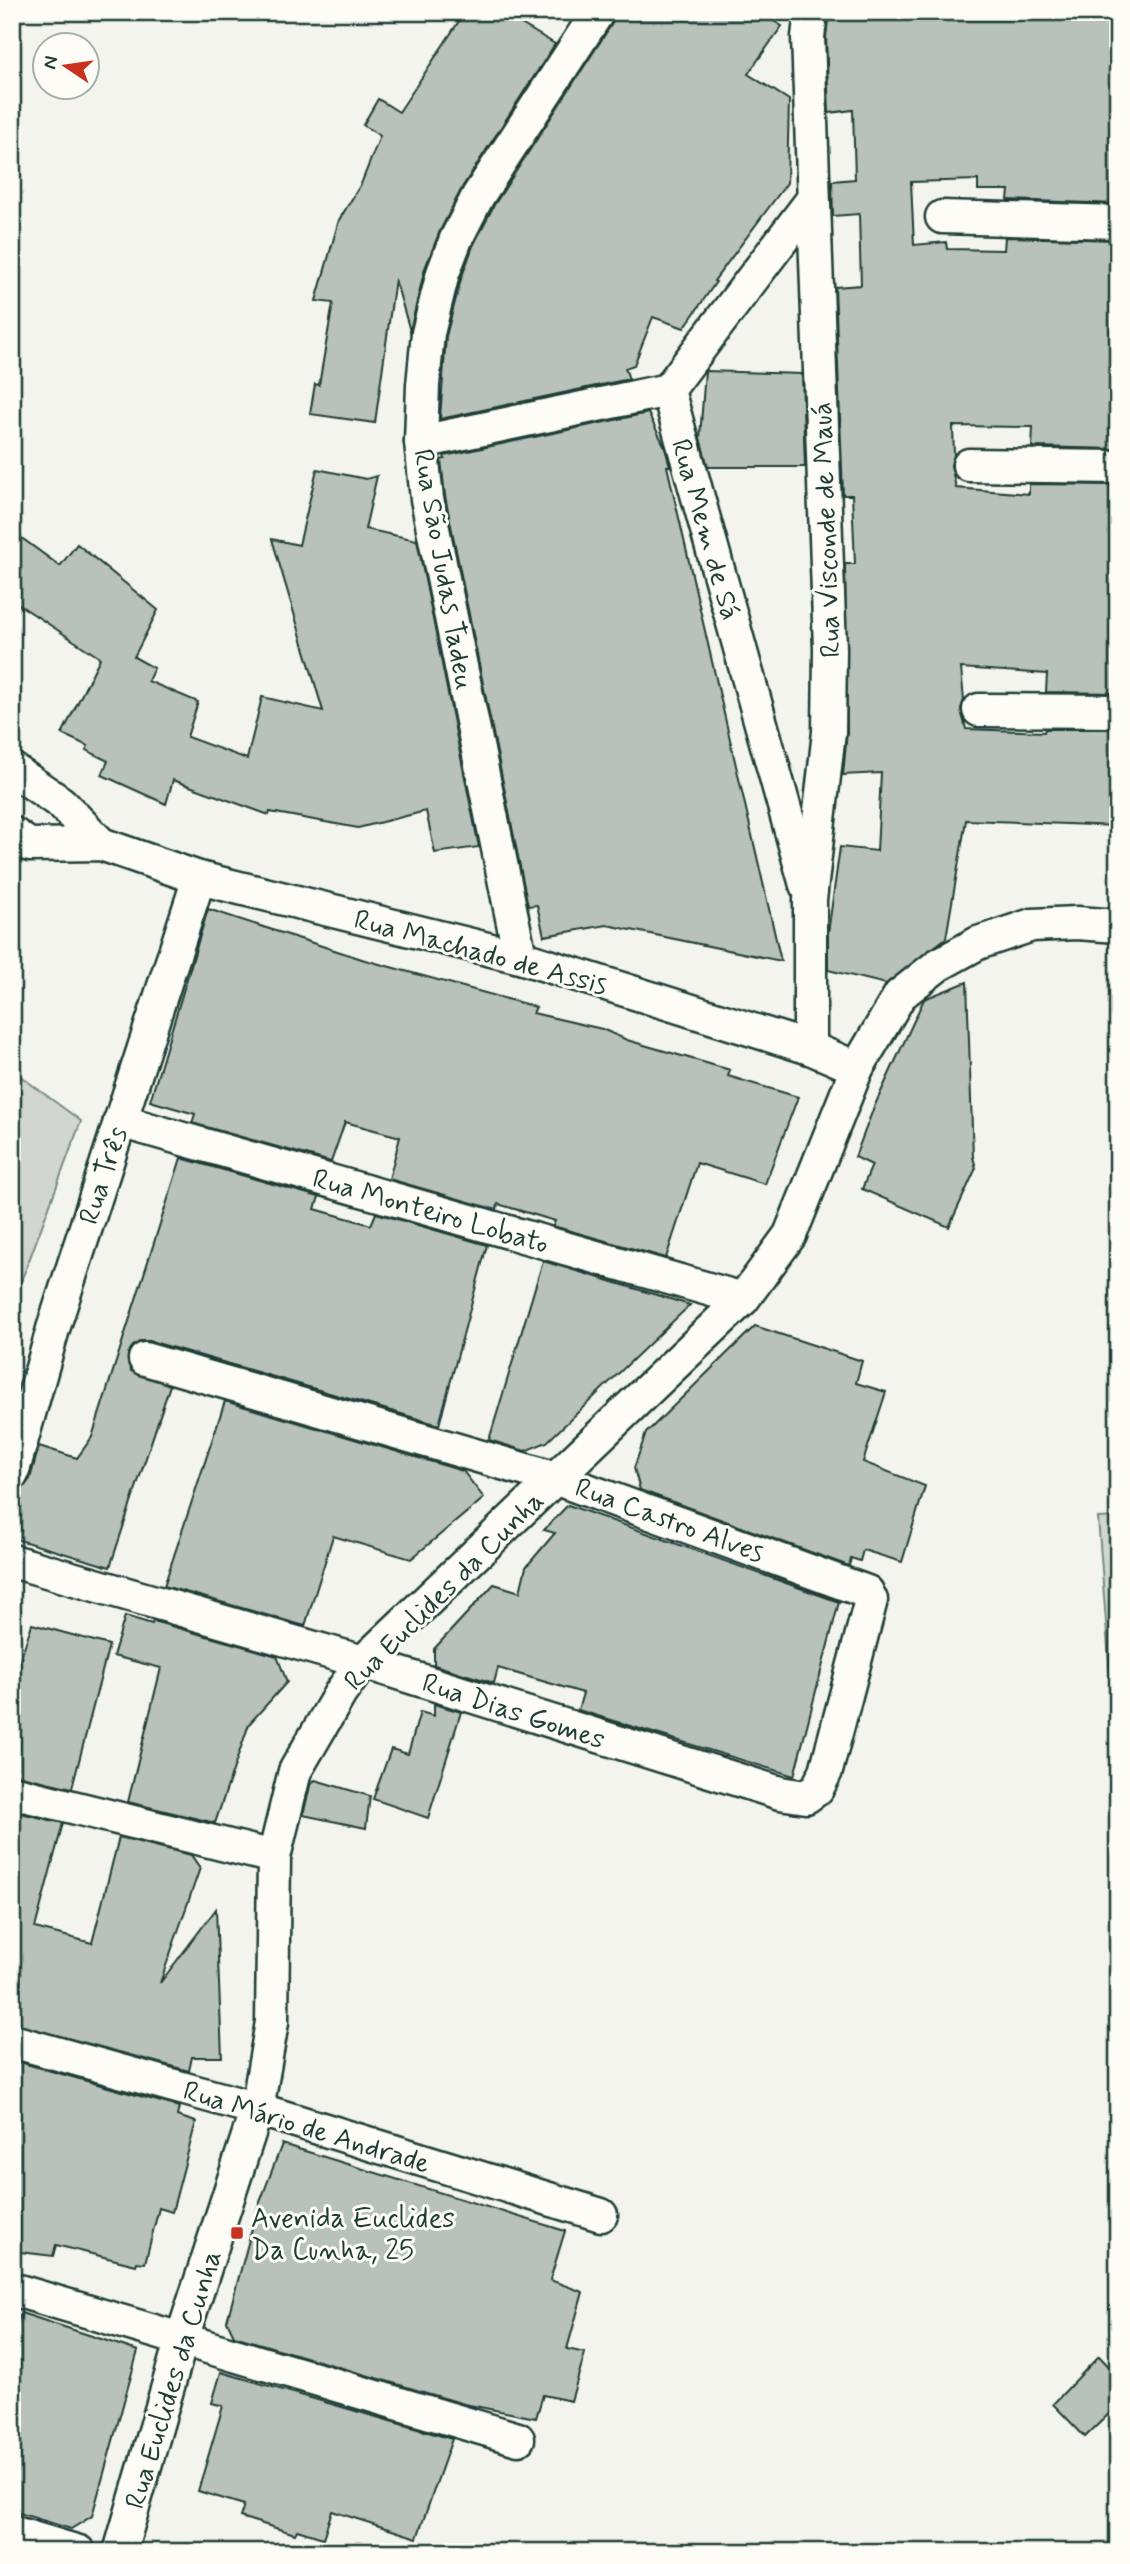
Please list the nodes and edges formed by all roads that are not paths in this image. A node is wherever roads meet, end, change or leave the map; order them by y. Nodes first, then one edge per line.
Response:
1 (598, 12) edge
2 (811, 12) edge
3 (813, 199) junction
4 (942, 217) dead end
5 (1118, 222) edge
6 (668, 390) junction
7 (421, 442) junction
8 (969, 465) dead end
9 (1118, 467) edge
10 (979, 710) dead end
11 (1118, 711) edge
12 (12, 768) edge
13 (61, 803) junction
14 (101, 844) junction
15 (18, 848) edge
16 (199, 878) junction
17 (810, 900) junction
18 (1118, 926) edge
19 (520, 957) junction
20 (810, 1048) junction
21 (857, 1068) junction
22 (120, 1121) junction
23 (743, 1299) junction
24 (145, 1359) dead end
25 (12, 1474) edge
26 (557, 1479) junction
27 (12, 1561) edge
28 (363, 1662) junction
29 (12, 1792) edge
30 (814, 1794) joint
31 (274, 1857) junction
32 (12, 2041) edge
33 (257, 2109) junction
34 (601, 2215) dead end
35 (12, 2288) edge
36 (182, 2339) junction
37 (519, 2439) dead end
38 (12, 2532) edge
39 (79, 2552) edge
40 (120, 2552) edge

1 - 7 street, Rua São Judas Tadeu
2 - 3 street, Rua Visconde de Mauá
3 - 6 street
3 - 17 street, Rua Visconde de Mauá
4 - 5 street
6 - 7 street
6 - 17 street, Rua Mem de Sá
7 - 19 street, Rua São Judas Tadeu
8 - 9 street
10 - 11 street
12 - 13 street, Rua Machado de Assis
13 - 14 street, Rua Machado de Assis
13 - 15 street
14 - 15 street, Rua Machado de Assis
14 - 16 street, Rua Machado de Assis
16 - 19 street, Rua Machado de Assis
16 - 22 street, Rua Três
17 - 20 street, Rua Visconde de Mauá
18 - 21 street, Rua Euclides da Cunha
19 - 20 street, Rua Machado de Assis
20 - 21 street, Rua Machado de Assis
21 - 23 street, Rua Euclides da Cunha
22 - 23 street, Rua Monteiro Lobato
22 - 25 street, Rua Três
23 - 26 street, Rua Euclides da Cunha
24 - 26 street, Rua Castro Alves
26 - 28 street, Rua Euclides da Cunha
26 - 30 street, Rua Castro Alves
27 - 28 street, Rua Dias Gomes
28 - 30 street, Rua Dias Gomes
28 - 31 street, Rua Euclides da Cunha
29 - 31 street
31 - 33 street, Rua Euclides da Cunha
32 - 33 street, Rua Mário de Andrade
33 - 34 street, Rua Mário de Andrade
33 - 36 street, Rua Euclides da Cunha
35 - 36 street
36 - 37 street
36 - 40 street, Rua Euclides da Cunha
38 - 39 street

